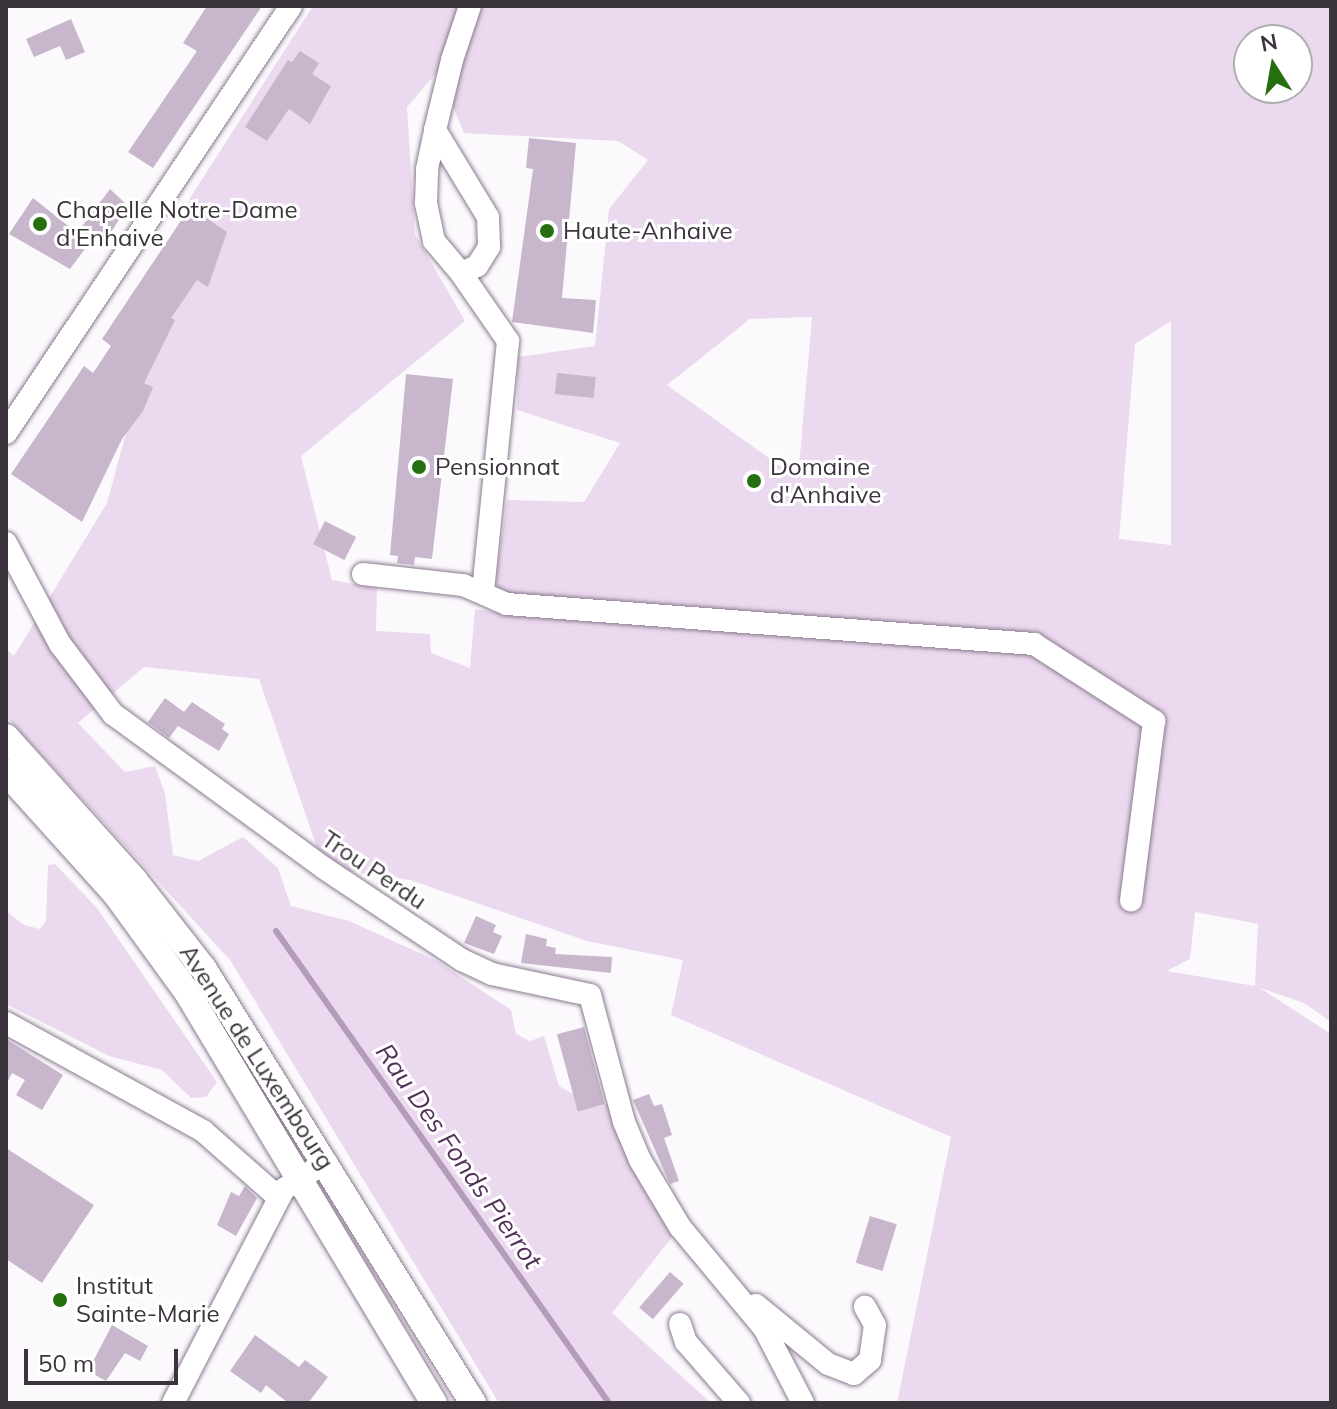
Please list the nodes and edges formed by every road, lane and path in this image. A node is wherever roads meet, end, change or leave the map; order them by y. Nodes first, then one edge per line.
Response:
1 (291, 6) edge
2 (470, 6) edge
3 (435, 130) junction
4 (461, 273) junction
5 (6, 433) edge
6 (6, 543) edge
7 (363, 574) dead end
8 (483, 593) junction
9 (6, 737) edge
10 (6, 772) edge
11 (1131, 901) dead end
12 (6, 1023) edge
13 (326, 1162) junction
14 (299, 1175) junction
15 (279, 1198) junction
16 (733, 1288) junction
17 (865, 1307) dead end
18 (680, 1324) dead end
19 (173, 1403) edge
20 (434, 1403) edge
21 (473, 1403) edge
22 (739, 1403) edge
23 (803, 1403) edge

1 - 5 street
2 - 3 street
3 - 4 street
3 - 4 street
4 - 8 street
6 - 16 street, Trou Perdu
7 - 8 street
8 - 11 street
9 - 13 main road, Avenue de Luxembourg
10 - 14 main road, Avenue de Luxembourg
12 - 15 street
13 - 14 street
13 - 21 main road, Avenue de Luxembourg
14 - 15 street
14 - 20 main road, Avenue de Luxembourg
15 - 19 street
16 - 17 street
16 - 23 street
18 - 22 street

